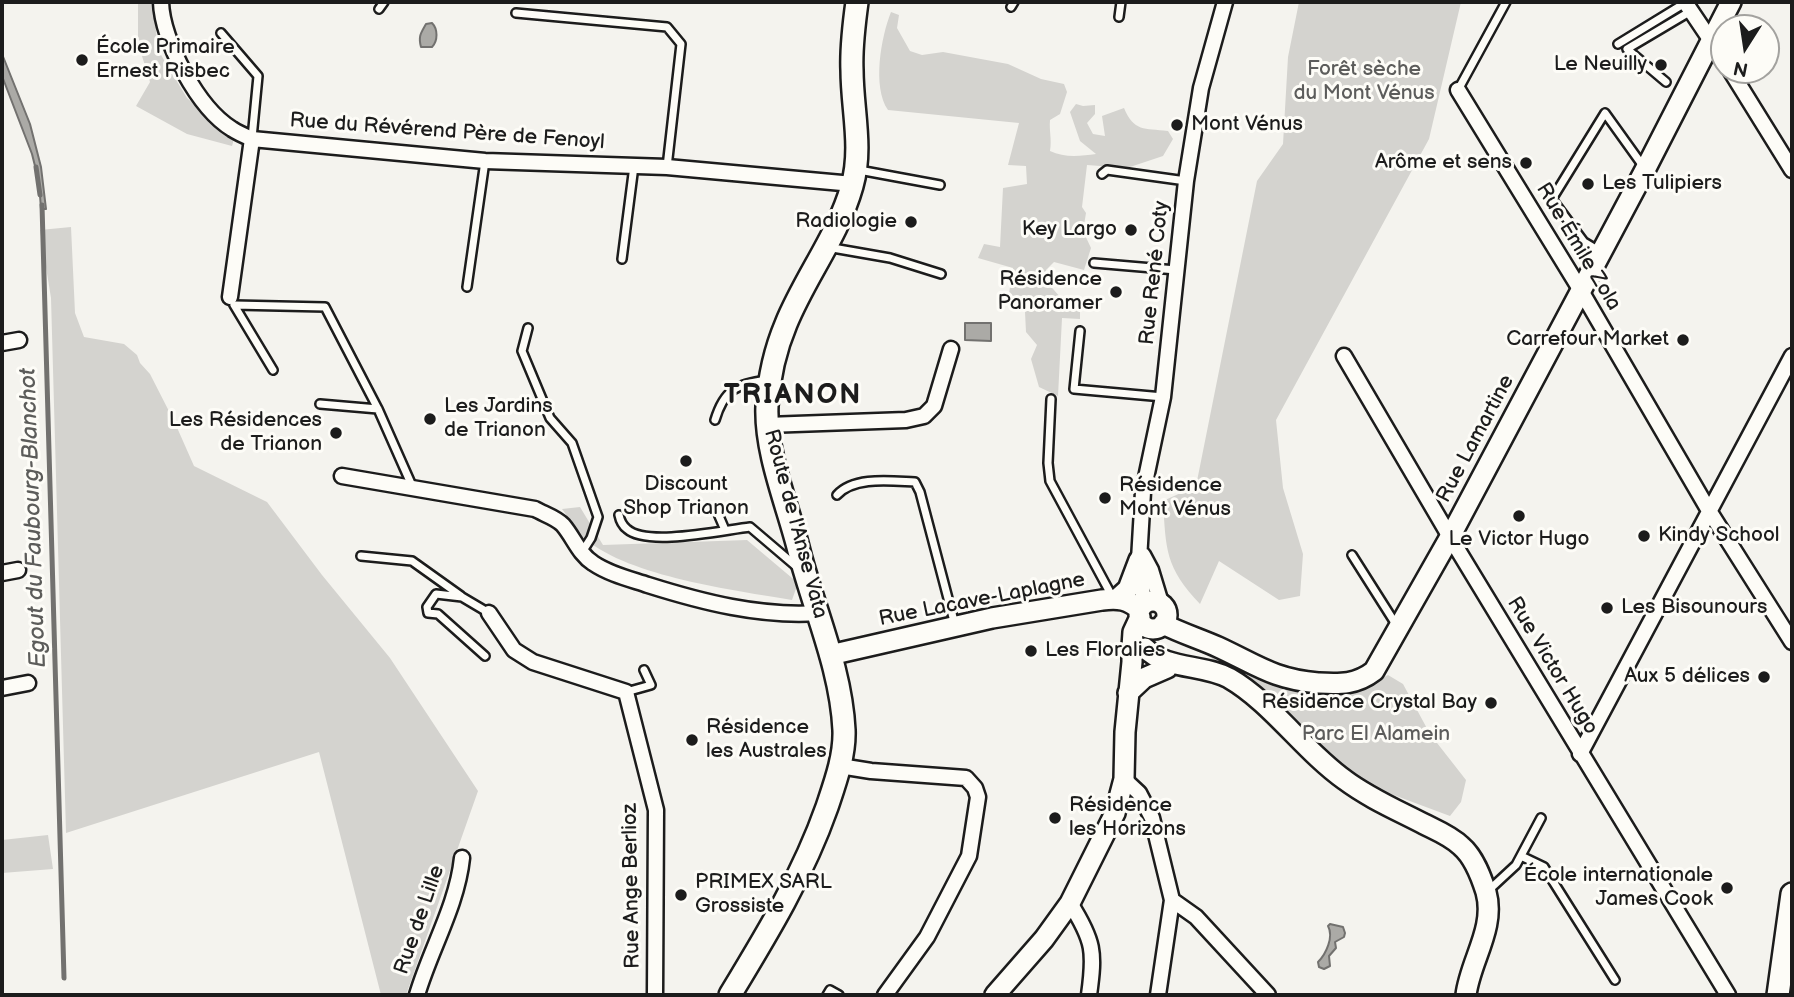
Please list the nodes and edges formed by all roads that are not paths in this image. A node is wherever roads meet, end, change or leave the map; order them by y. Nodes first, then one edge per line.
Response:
1 (161, 2) edge
2 (857, 2) edge
3 (1121, 2) edge
4 (1225, 2) edge
5 (1506, 2) edge
6 (1687, 5) edge
7 (516, 13) dead end
8 (1119, 17) dead end
9 (221, 33) dead end
10 (1710, 38) edge
11 (1710, 41) edge
12 (1618, 44) dead end
13 (1666, 82) dead end
14 (1739, 84) edge
15 (1458, 90) joint
16 (251, 139) junction
17 (485, 160) junction
18 (634, 166) junction
19 (667, 167) junction
20 (1645, 170) junction
21 (1792, 170) edge
22 (1102, 174) dead end
23 (855, 176) junction
24 (1186, 181) junction
25 (940, 185) dead end
26 (827, 247) junction
27 (1600, 251) junction
28 (622, 259) dead end
29 (1094, 263) dead end
30 (1176, 270) junction
31 (941, 275) dead end
32 (467, 287) dead end
33 (1580, 289) junction
34 (230, 297) dead end
35 (528, 328) dead end
36 (1080, 331) dead end
37 (19, 340) dead end
38 (2, 343) edge
39 (951, 349) dead end
40 (1344, 356) dead end
41 (1792, 356) edge
42 (273, 370) dead end
43 (771, 379) junction
44 (1163, 397) junction
45 (1051, 399) dead end
46 (320, 404) dead end
47 (378, 409) junction
48 (715, 420) dead end
49 (768, 425) junction
50 (342, 476) dead end
51 (414, 488) junction
52 (837, 495) dead end
53 (716, 509) dead end
54 (1708, 509) junction
55 (619, 515) dead end
56 (725, 530) junction
57 (1450, 537) junction
58 (581, 553) junction
59 (1140, 555) junction
60 (1352, 555) dead end
61 (361, 556) dead end
62 (18, 570) dead end
63 (2, 573) edge
64 (805, 574) junction
65 (462, 597) junction
66 (1115, 599) junction
67 (489, 613) joint
68 (818, 613) junction
69 (1153, 614) junction
70 (955, 626) junction
71 (1400, 629) junction
72 (1792, 642) edge
73 (830, 654) junction
74 (485, 656) dead end
75 (1136, 660) junction
76 (1191, 666) junction
77 (1167, 668) junction
78 (644, 670) dead end
79 (28, 682) dead end
80 (2, 688) edge
81 (626, 692) junction
82 (1128, 693) junction
83 (1580, 754) junction
84 (840, 766) junction
85 (1124, 779) junction
86 (1541, 818) dead end
87 (1521, 856) junction
88 (462, 858) dead end
89 (1486, 893) junction
90 (1792, 894) edge
91 (1172, 900) junction
92 (1070, 904) junction
93 (1615, 980) dead end
94 (417, 995) edge
95 (655, 995) edge
96 (730, 995) edge
97 (827, 995) edge
98 (839, 995) edge
99 (885, 995) edge
100 (995, 995) edge
101 (1089, 995) edge
102 (1158, 995) edge
103 (1268, 995) edge
104 (1466, 995) edge
105 (1727, 995) edge
106 (1778, 995) edge

1 - 16 street, Rue du Révérend Père de Fenoyl
2 - 23 main road, Route de l'Anse Vata
3 - 8 lane
4 - 24 street, Rue René Coty
5 - 15 lane
6 - 10 street
6 - 12 lane
6 - 13 lane
7 - 19 lane
9 - 16 lane
11 - 20 street, Rue Lamartine
14 - 21 street
15 - 33 street, Rue Émile Zola
16 - 17 street, Rue du Révérend Père de Fenoyl
16 - 34 street
17 - 18 street, Rue du Révérend Père de Fenoyl
17 - 32 lane
18 - 19 street, Rue du Révérend Père de Fenoyl
18 - 28 lane
19 - 23 street, Rue du Révérend Père de Fenoyl
20 - 27 street, Rue Lamartine
20 - 27 lane
22 - 24 lane
23 - 25 lane
23 - 26 main road, Route de l'Anse Vata
24 - 30 street, Rue René Coty
26 - 31 lane
26 - 43 main road, Route de l'Anse Vata
27 - 33 street, Rue Lamartine
29 - 30 lane
30 - 44 street, Rue René Coty
33 - 54 street, Rue Émile Zola
33 - 57 street, Rue Lamartine
35 - 58 lane
36 - 44 lane
37 - 38 street
39 - 49 street
40 - 57 street, Rue Victor Hugo
41 - 54 street
42 - 47 lane
43 - 48 lane
43 - 49 main road, Route de l'Anse Vata
44 - 59 street, Rue René Coty
45 - 66 lane
46 - 47 lane
47 - 51 lane
49 - 64 main road, Route de l'Anse Vata
50 - 51 street
51 - 58 street
52 - 70 lane
53 - 56 lane
54 - 72 street, Rue Émile Zola
54 - 83 street
55 - 56 lane
56 - 64 lane
57 - 71 street, Rue Lamartine
57 - 83 street, Rue Victor Hugo
58 - 68 street
59 - 66 street
59 - 69 street, Rue René Coty
60 - 71 lane
61 - 65 lane
62 - 63 street
64 - 68 main road, Route de l'Anse Vata
65 - 67 lane
65 - 74 lane
66 - 69 street, Rue Lacave-Laplagne
66 - 70 street, Rue Lacave-Laplagne
67 - 81 street
68 - 73 main road, Route de l'Anse Vata
69 - 71 street, Rue Lamartine
69 - 75 street
70 - 73 street, Rue Lacave-Laplagne
73 - 84 main road, Route de l'Anse Vata
75 - 76 street
75 - 77 street
75 - 82 street
76 - 77 street
76 - 89 street
77 - 82 street
78 - 81 lane
79 - 80 street
81 - 95 street, Rue Ange Berlioz
82 - 85 street
83 - 105 street, Rue Victor Hugo
84 - 96 main road, Route de l'Anse Vata
84 - 99 street
85 - 91 street
85 - 92 street
86 - 87 lane
87 - 89 lane
87 - 93 lane
88 - 94 street, Rue de Lille
89 - 104 street
90 - 106 main road
91 - 102 street
91 - 103 street
92 - 100 street
92 - 101 street
97 - 98 lane

